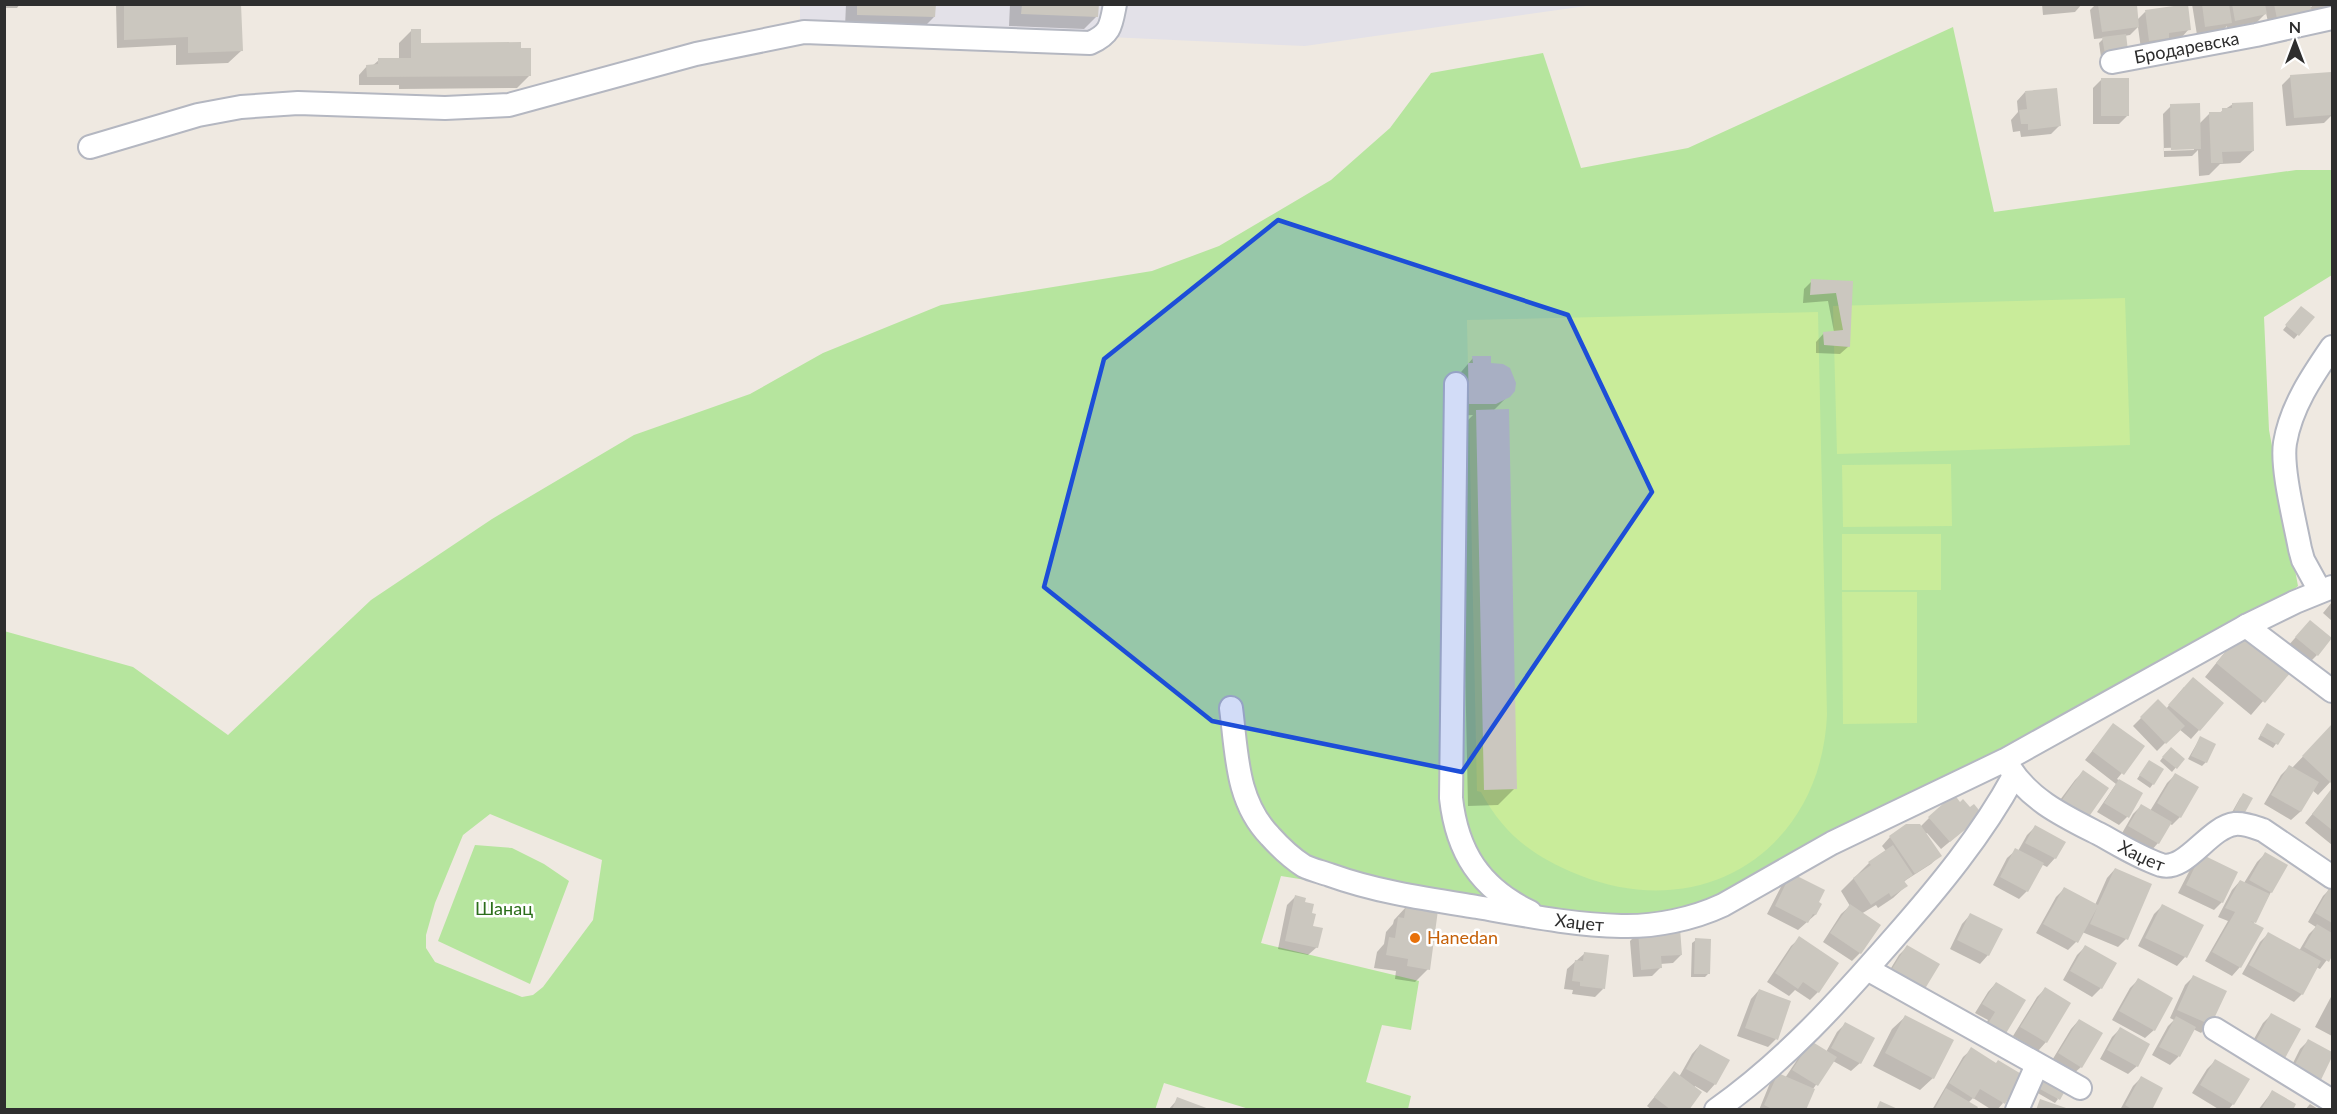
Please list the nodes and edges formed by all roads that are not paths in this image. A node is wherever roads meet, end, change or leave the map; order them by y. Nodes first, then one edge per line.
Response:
1 (1115, 4) edge
2 (2332, 18) edge
3 (2112, 62) dead end
4 (90, 147) dead end
5 (2332, 348) edge
6 (1456, 384) dead end
7 (2326, 589) edge
8 (2246, 626) junction
9 (2332, 691) edge
10 (1232, 708) dead end
11 (2010, 768) junction
12 (2332, 877) edge
13 (1542, 918) junction
14 (1867, 969) junction
15 (2215, 1029) dead end
16 (2037, 1065) junction
17 (2080, 1088) dead end
18 (2332, 1101) edge
19 (1716, 1110) edge
20 (2017, 1110) edge

1 - 4 street
2 - 3 street, Бродаревска
5 - 7 street
6 - 13 street
7 - 8 street, Хаџет
8 - 9 street
8 - 11 street, Хаџет
10 - 13 street, Хаџет
11 - 12 street, Хаџет
11 - 13 street, Хаџет
11 - 14 street
14 - 16 street
14 - 19 street
15 - 18 street
16 - 17 street
16 - 20 street

